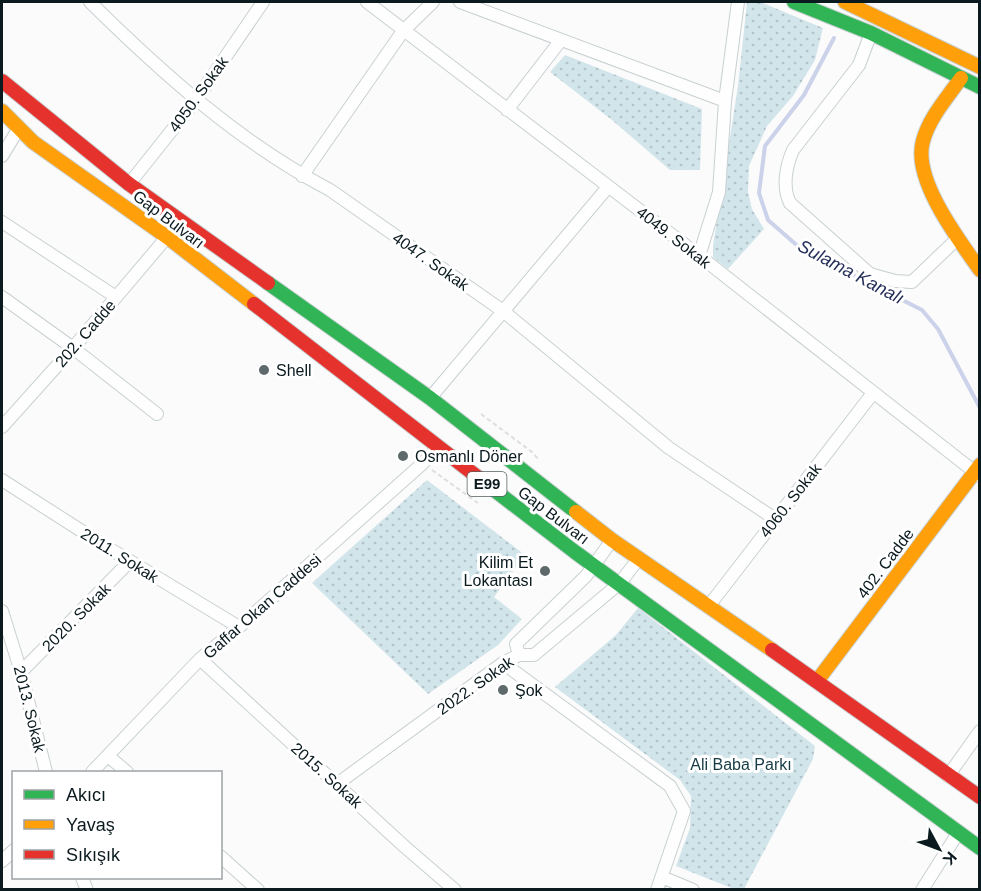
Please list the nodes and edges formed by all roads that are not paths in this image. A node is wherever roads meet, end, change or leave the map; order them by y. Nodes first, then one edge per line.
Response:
1 (263, 2) edge
2 (367, 2) edge
3 (433, 2) edge
4 (460, 2) edge
5 (738, 2) edge
6 (794, 2) edge
7 (845, 2) edge
8 (96, 4) edge
9 (403, 31) junction
10 (871, 33) junction
11 (561, 40) junction
12 (978, 63) edge
13 (961, 78) junction
14 (2, 81) edge
15 (980, 87) edge
16 (196, 100) junction
17 (725, 101) junction
18 (507, 110) junction
19 (2, 111) edge
20 (20, 128) junction
21 (2, 156) edge
22 (302, 176) junction
23 (129, 184) junction
24 (608, 187) junction
25 (2, 222) edge
26 (166, 237) junction
27 (958, 238) junction
28 (699, 256) junction
29 (980, 270) edge
30 (2, 297) edge
31 (116, 297) junction
32 (503, 312) junction
33 (73, 348) junction
34 (873, 393) junction
35 (430, 398) junction
36 (156, 414) dead end
37 (2, 427) edge
38 (438, 447) junction
39 (978, 471) edge
40 (2, 480) edge
41 (775, 519) junction
42 (612, 540) junction
43 (639, 558) junction
44 (130, 561) junction
45 (594, 565) junction
46 (620, 583) junction
47 (708, 607) junction
48 (2, 611) edge
49 (239, 627) junction
50 (519, 655) junction
51 (200, 659) junction
52 (503, 663) junction
53 (21, 672) junction
54 (817, 681) junction
55 (980, 731) edge
56 (108, 756) junction
57 (46, 771) edge
58 (93, 771) edge
59 (126, 771) edge
60 (948, 776) junction
61 (337, 784) junction
62 (980, 797) edge
63 (958, 833) junction
64 (980, 849) edge
65 (222, 858) edge
66 (662, 877) junction
67 (258, 890) edge
68 (455, 890) edge
69 (657, 890) edge
70 (693, 890) edge
71 (922, 890) edge

1 - 16 street, 4050. Sokak
2 - 9 street, 4049. Sokak
3 - 9 street
4 - 11 street
5 - 17 street
6 - 10 main road
7 - 12 main road
8 - 16 street, 4047. Sokak
9 - 18 street, 4049. Sokak
9 - 22 street
10 - 13 main road
10 - 27 street
11 - 17 street
11 - 18 street
13 - 15 main road
13 - 27 main road
14 - 23 main road, Gap Bulvarı / E99
16 - 22 street, 4047. Sokak
16 - 23 street, 4050. Sokak
17 - 28 street
18 - 24 street, 4049. Sokak
19 - 20 main road, Gap Bulvarı / E99
20 - 21 street
20 - 26 main road, Gap Bulvarı / E99
22 - 32 street, 4047. Sokak
23 - 35 main road, Gap Bulvarı / E99
24 - 28 street, 4049. Sokak
24 - 32 street
25 - 31 street
26 - 31 street, 202. Cadde
26 - 38 main road, Gap Bulvarı / E99
27 - 29 main road
28 - 34 street, 4049. Sokak
30 - 33 street
31 - 33 street, 202. Cadde
32 - 35 street
32 - 41 street, 4047. Sokak
33 - 36 street
33 - 37 street, 202. Cadde
34 - 39 street, 4049. Sokak
34 - 41 street, 4060. Sokak
35 - 42 main road, Gap Bulvarı / E99
38 - 45 main road, Gap Bulvarı / E99
38 - 49 street, Gaffar Okan Caddesi
39 - 54 main road, 402. Cadde
40 - 44 street, 2011. Sokak
41 - 47 street, 4060. Sokak
42 - 43 main road, Gap Bulvarı / E99
42 - 45 street, 2022. Sokak
43 - 46 street
43 - 47 main road, Gap Bulvarı / E99
44 - 49 street, 2011. Sokak
44 - 53 street, 2020. Sokak
45 - 46 main road, Gap Bulvarı / E99
45 - 50 street, 2022. Sokak
46 - 50 street
46 - 63 main road, Gap Bulvarı / E99
47 - 54 main road, Gap Bulvarı / E99
48 - 53 street, 2013. Sokak
49 - 51 street, Gaffar Okan Caddesi
50 - 52 street, 2022. Sokak
51 - 56 street, Gaffar Okan Caddesi
51 - 61 street, 2015. Sokak
52 - 61 street, 2022. Sokak
52 - 66 street
53 - 57 street, 2013. Sokak
54 - 60 main road, Gap Bulvarı / E99
55 - 60 street
56 - 58 street, Gaffar Okan Caddesi
56 - 59 street
60 - 62 main road, Gap Bulvarı / E99
61 - 68 street, 2015. Sokak
63 - 64 main road, Gap Bulvarı / E99
63 - 71 street
65 - 67 street
66 - 69 street
66 - 70 street

